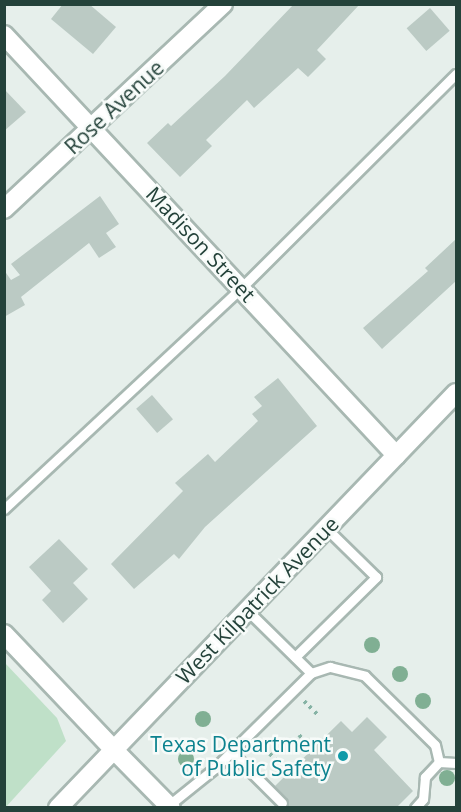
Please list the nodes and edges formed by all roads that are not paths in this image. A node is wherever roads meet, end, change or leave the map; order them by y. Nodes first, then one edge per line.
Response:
1 (223, 4) edge
2 (4, 35) edge
3 (456, 74) edge
4 (94, 128) junction
5 (4, 209) edge
6 (241, 288) junction
7 (456, 393) edge
8 (396, 455) junction
9 (4, 509) edge
10 (326, 528) junction
11 (248, 611) junction
12 (4, 634) edge
13 (295, 657) junction
14 (311, 672) junction
15 (114, 750) junction
16 (231, 752) junction
17 (439, 762) junction
18 (456, 763) edge
19 (282, 803) dead end
20 (170, 806) edge
21 (58, 807) edge
22 (415, 807) edge

1 - 4 street, Rose Avenue
2 - 4 street, Madison Street
3 - 6 lane
4 - 5 street, Rose Avenue
4 - 6 street, Madison Street
6 - 8 street, Madison Street
6 - 9 lane
7 - 8 street, West Kilpatrick Avenue
8 - 10 street, West Kilpatrick Avenue
10 - 11 street, West Kilpatrick Avenue
10 - 13 lane
11 - 13 lane
11 - 15 street, West Kilpatrick Avenue
12 - 15 street
13 - 14 lane
14 - 16 lane
14 - 17 lane
15 - 20 street
15 - 21 street, West Kilpatrick Avenue
16 - 19 lane
16 - 20 lane
17 - 18 lane
17 - 22 lane

